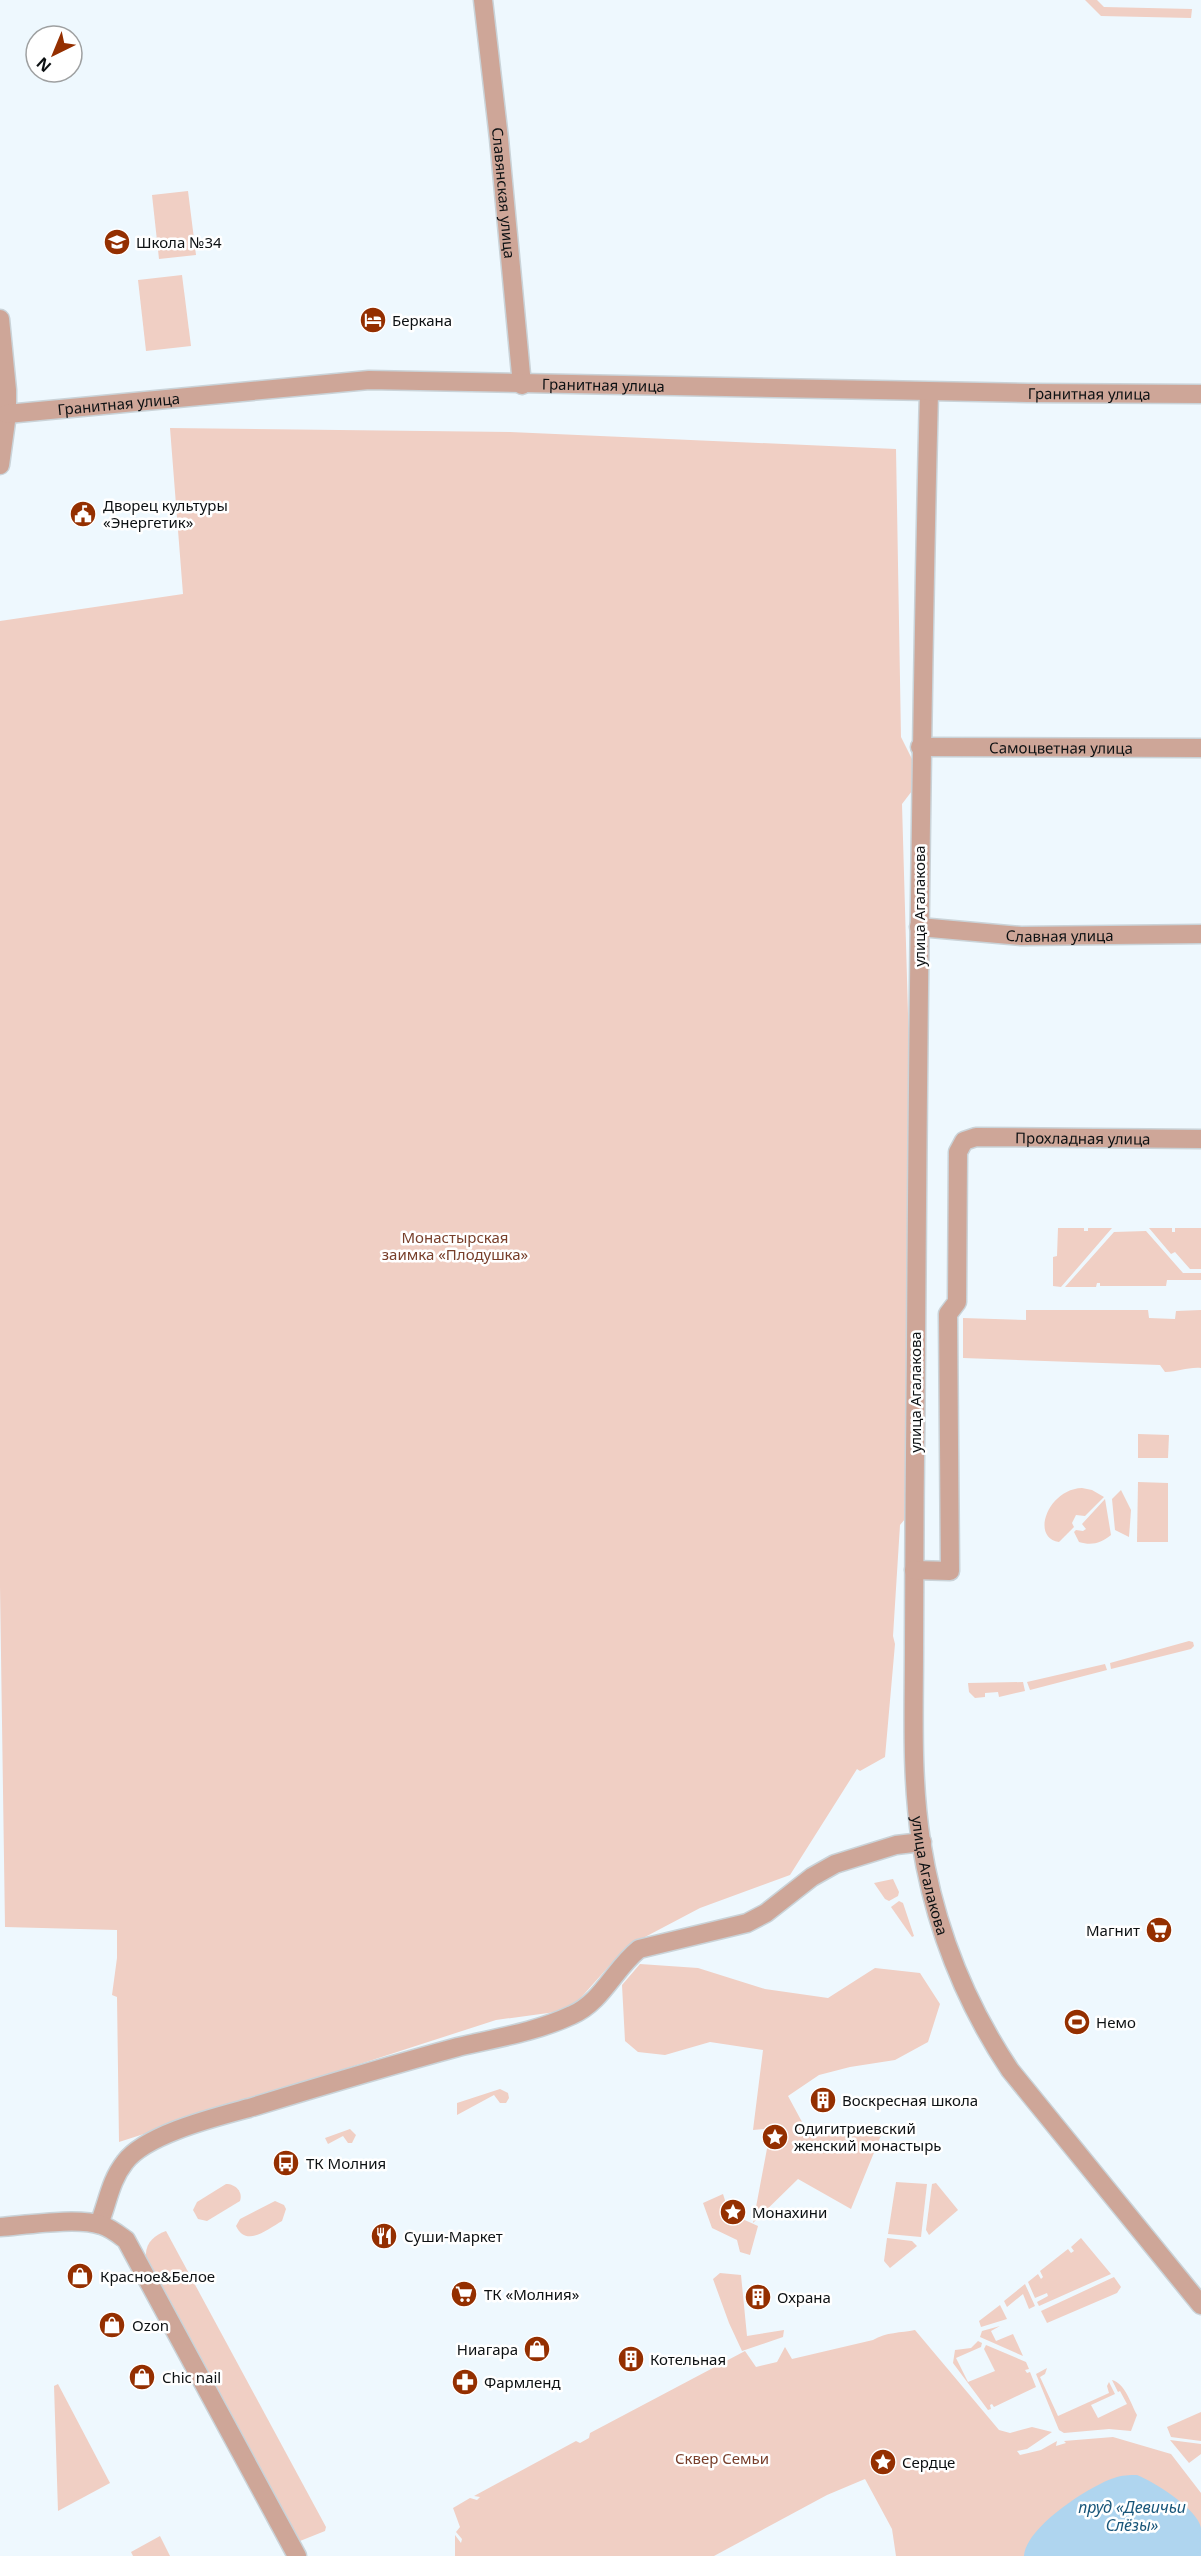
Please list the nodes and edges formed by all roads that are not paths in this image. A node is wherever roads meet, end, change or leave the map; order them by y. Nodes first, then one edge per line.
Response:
1 (483, 0) edge
2 (0, 320) edge
3 (522, 385) junction
4 (929, 392) junction
5 (1201, 394) edge
6 (7, 414) junction
7 (0, 465) edge
8 (920, 747) junction
9 (1201, 748) edge
10 (919, 927) junction
11 (1201, 934) edge
12 (1201, 1139) edge
13 (914, 1570) junction
14 (921, 1842) junction
15 (99, 2224) junction
16 (0, 2227) edge
17 (1201, 2305) edge
18 (297, 2556) edge

1 - 3 street, Славянская улица
2 - 6 street
3 - 4 street, Гранитная улица
3 - 6 street, Гранитная улица
4 - 5 street, Гранитная улица
4 - 8 street, улица Агалакова
6 - 7 street
8 - 9 street, Самоцветная улица
8 - 10 street, улица Агалакова
10 - 11 street, Славная улица
10 - 13 street, улица Агалакова
12 - 13 street, Прохладная улица
13 - 14 street, улица Агалакова
14 - 15 street
14 - 17 street, улица Агалакова
15 - 16 street
15 - 18 street

